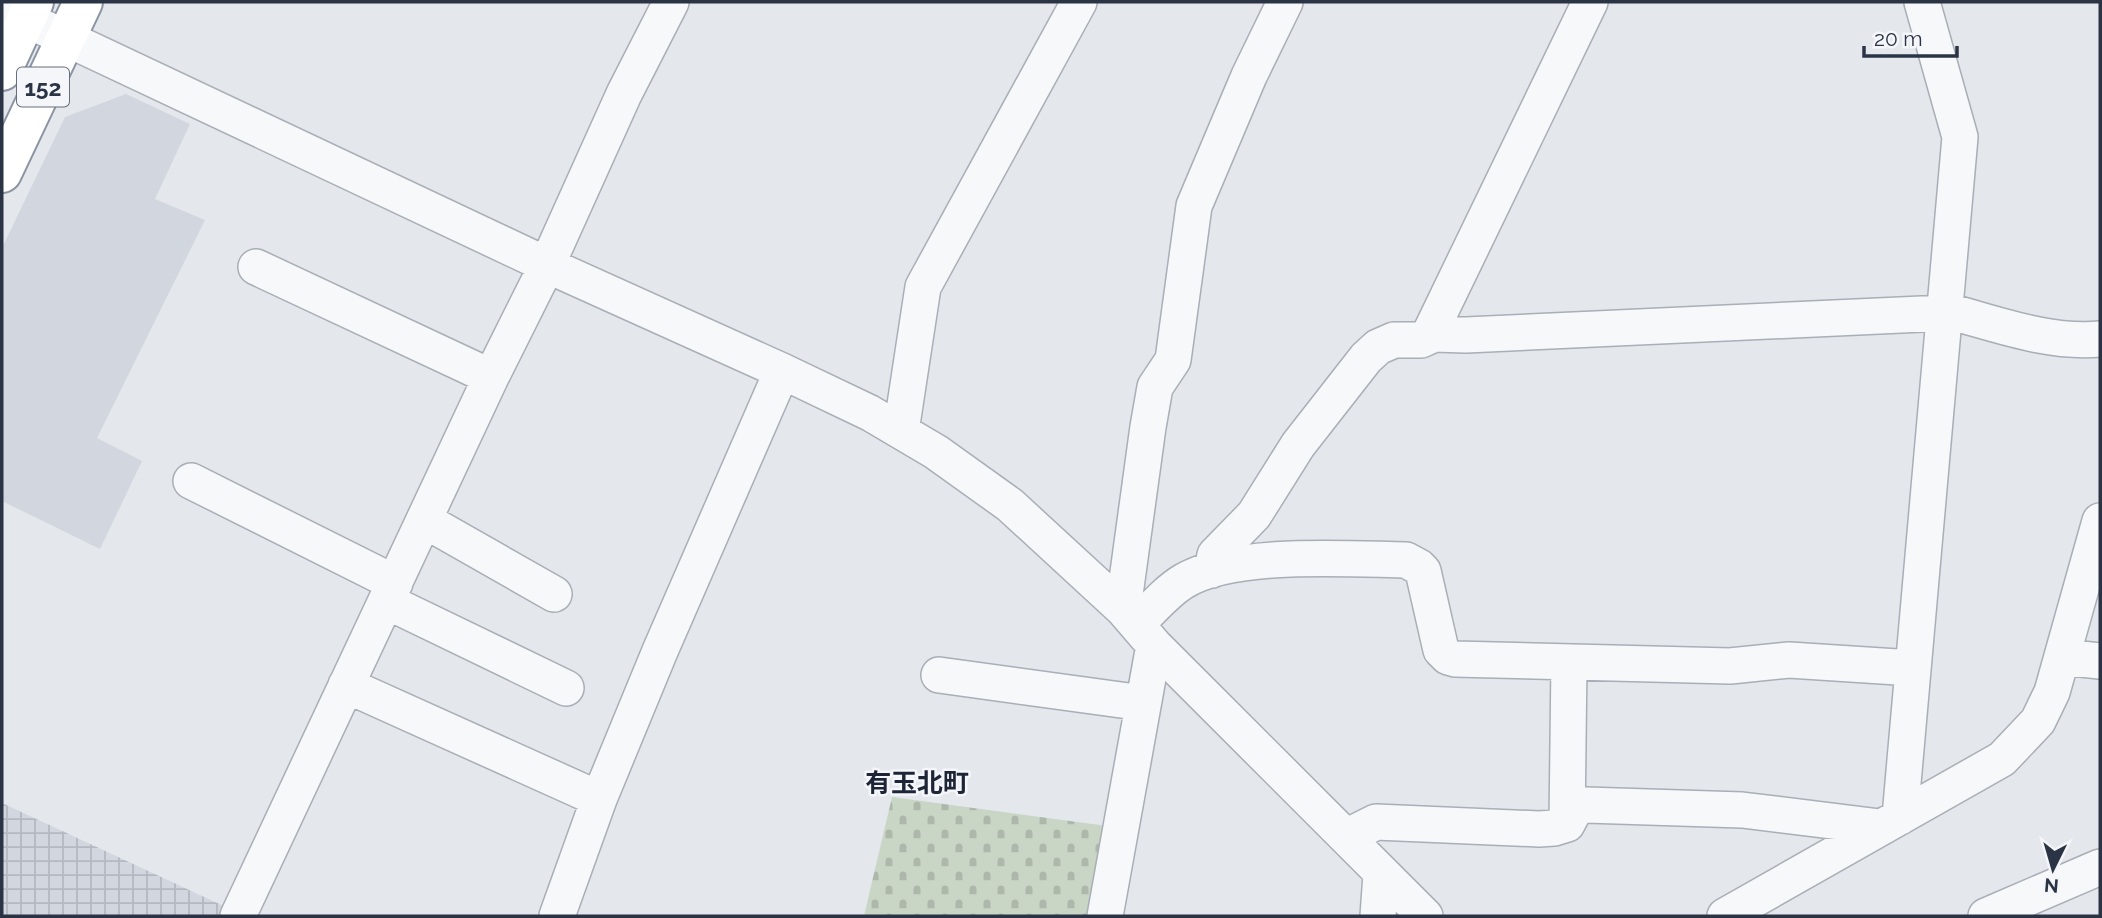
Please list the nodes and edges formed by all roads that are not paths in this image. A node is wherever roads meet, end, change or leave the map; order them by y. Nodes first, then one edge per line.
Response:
1 (83, 2) edge
2 (671, 2) edge
3 (1079, 2) edge
4 (1285, 2) edge
5 (1590, 2) edge
6 (1922, 2) edge
7 (21, 10) edge
8 (65, 40) junction
9 (2, 71) edge
10 (2, 173) edge
11 (547, 265) junction
12 (256, 267) dead end
13 (1944, 312) junction
14 (1428, 337) junction
15 (2100, 339) edge
16 (782, 371) junction
17 (491, 377) junction
18 (901, 431) junction
19 (191, 481) dead end
20 (424, 520) junction
21 (2100, 521) edge
22 (1212, 570) junction
23 (390, 592) junction
24 (554, 594) dead end
25 (1138, 626) junction
26 (2062, 657) junction
27 (2100, 661) edge
28 (1569, 662) junction
29 (1913, 668) junction
30 (939, 675) dead end
31 (346, 685) junction
32 (566, 688) dead end
33 (1016, 707) dead end
34 (1141, 713) junction
35 (599, 799) junction
36 (1890, 822) junction
37 (1567, 824) junction
38 (1346, 836) junction
39 (2100, 867) edge
40 (1381, 873) junction
41 (237, 916) edge
42 (557, 916) edge
43 (1105, 916) edge
44 (1378, 916) edge
45 (1424, 916) edge
46 (1725, 916) edge
47 (1986, 916) edge

1 - 8 highway, 152
2 - 11 street
3 - 18 street
4 - 25 street
5 - 14 street
6 - 13 street
7 - 8 street
7 - 9 highway, 152
8 - 10 highway, 152
8 - 11 street
11 - 16 street
11 - 17 street
12 - 17 street
13 - 14 street
13 - 15 street
13 - 29 street
14 - 22 street
16 - 18 street
16 - 35 street
17 - 20 street
18 - 25 street
19 - 23 street
20 - 23 street
20 - 24 street
21 - 26 street
22 - 25 street
22 - 28 street
23 - 31 street
23 - 32 street
25 - 34 street
25 - 38 street
26 - 27 street
26 - 36 street
28 - 29 street
28 - 37 street
29 - 36 street
30 - 34 street
31 - 35 street
31 - 41 street
33 - 34 street
34 - 43 street
35 - 42 street
36 - 37 street
36 - 46 street
37 - 38 street
38 - 40 street
39 - 47 street
40 - 44 street
40 - 45 street

